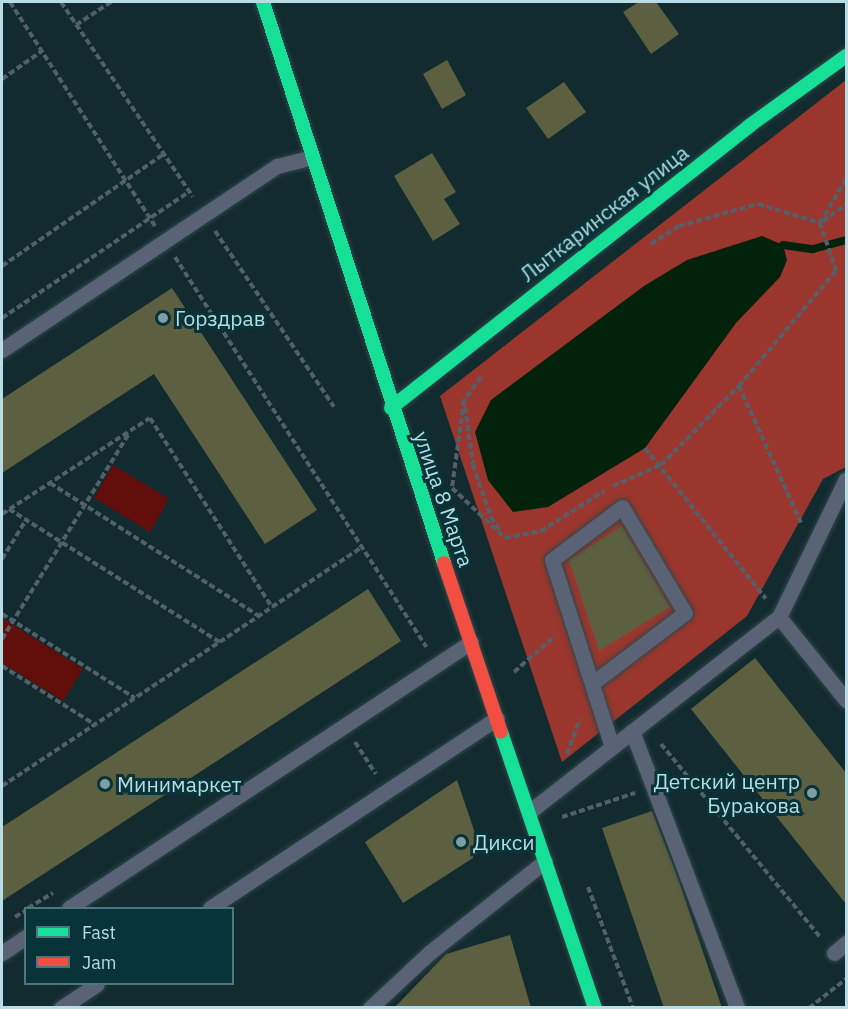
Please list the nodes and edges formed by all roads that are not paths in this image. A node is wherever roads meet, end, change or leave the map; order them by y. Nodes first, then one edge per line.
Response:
1 (263, 2) edge
2 (846, 56) edge
3 (312, 157) junction
4 (2, 350) edge
5 (391, 408) junction
6 (846, 479) edge
7 (779, 616) junction
8 (471, 642) junction
9 (594, 682) junction
10 (846, 700) edge
11 (497, 718) junction
12 (634, 736) junction
13 (612, 747) junction
14 (529, 812) junction
15 (545, 861) junction
16 (72, 907) edge
17 (213, 907) edge
18 (24, 938) edge
19 (846, 943) edge
20 (2, 953) edge
21 (834, 953) road end
22 (96, 985) edge
23 (61, 1008) edge
24 (370, 1008) edge
25 (595, 1008) edge
26 (737, 1008) edge

1 - 3 street, улица 8 Марта
2 - 5 street, Лыткаринская улица
3 - 4 lane
3 - 5 street, улица 8 Марта
5 - 8 street, улица 8 Марта
6 - 7 lane
7 - 10 lane
7 - 12 lane
8 - 11 street, улица 8 Марта
8 - 16 lane
9 - 9 lane
9 - 13 lane
11 - 14 street, улица 8 Марта
11 - 17 lane
12 - 13 lane
12 - 26 lane
13 - 14 lane
14 - 15 street, улица 8 Марта
15 - 24 lane
15 - 25 street, улица 8 Марта
18 - 20 lane
19 - 21 lane
22 - 23 lane

